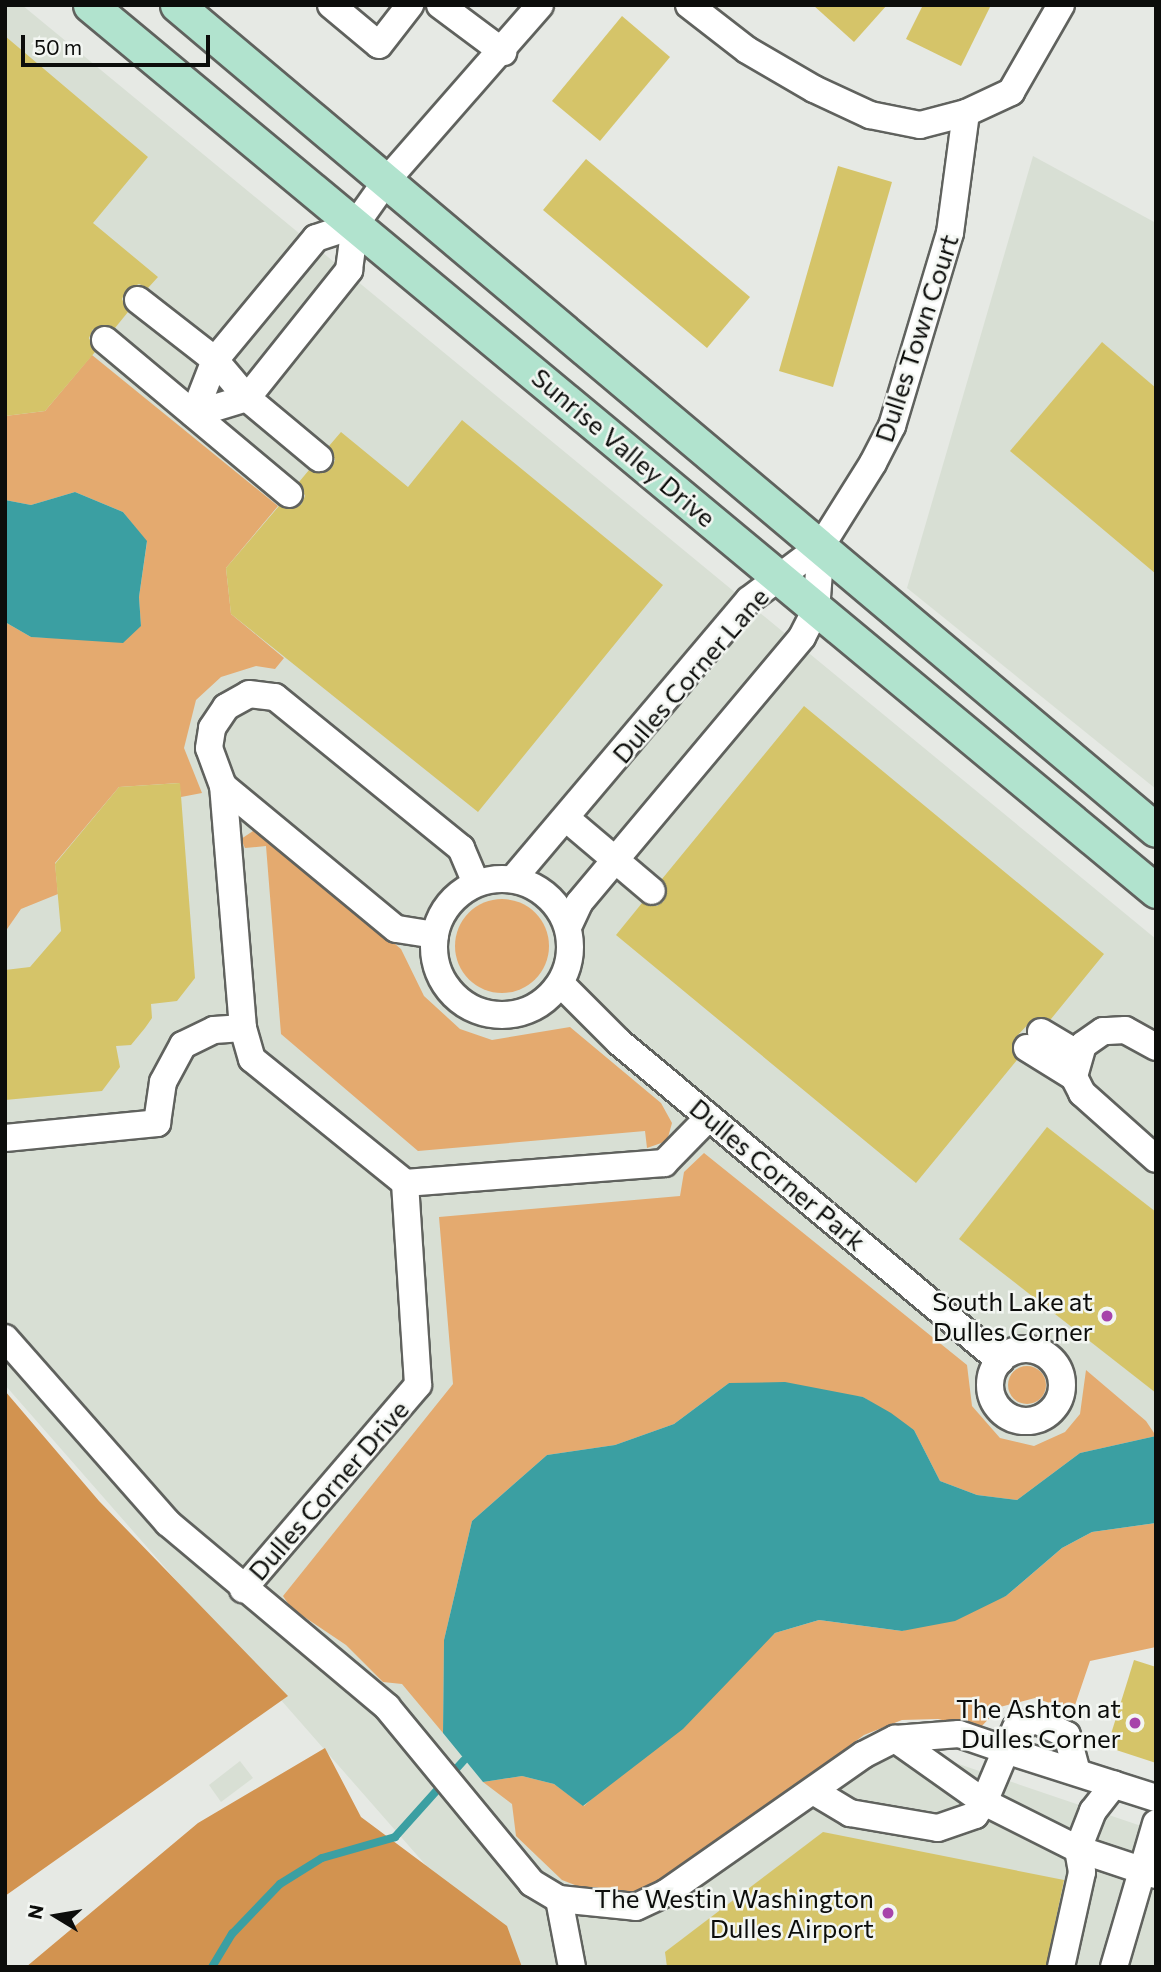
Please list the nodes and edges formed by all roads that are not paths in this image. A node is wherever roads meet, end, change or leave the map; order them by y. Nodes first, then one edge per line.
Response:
1 (90, 5) edge
2 (177, 5) edge
3 (331, 5) edge
4 (410, 5) edge
5 (440, 5) edge
6 (540, 5) edge
7 (688, 5) edge
8 (1061, 5) edge
9 (503, 51) junction
10 (966, 113) junction
11 (387, 180) junction
12 (355, 225) junction
13 (138, 300) dead end
14 (105, 340) dead end
15 (215, 360) junction
16 (247, 398) junction
17 (194, 414) junction
18 (319, 458) dead end
19 (289, 494) dead end
20 (821, 546) junction
21 (779, 576) junction
22 (816, 610) junction
23 (223, 786) junction
24 (567, 819) junction
25 (1156, 830) edge
26 (617, 858) junction
27 (513, 879) junction
28 (476, 883) junction
29 (652, 891) dead end
30 (1156, 891) edge
31 (568, 927) junction
32 (435, 935) junction
33 (561, 984) junction
34 (243, 1028) junction
35 (1034, 1040) dead end
36 (1156, 1047) edge
37 (1076, 1066) junction
38 (709, 1116) junction
39 (5, 1138) edge
40 (1156, 1159) edge
41 (405, 1183) junction
42 (5, 1339) edge
43 (1000, 1360) dead end
44 (243, 1589) junction
45 (895, 1739) junction
46 (1006, 1750) junction
47 (1077, 1772) junction
48 (1114, 1784) junction
49 (815, 1792) junction
50 (1156, 1798) edge
51 (984, 1801) junction
52 (1156, 1823) edge
53 (1078, 1849) junction
54 (1148, 1872) edge
55 (559, 1899) junction
56 (572, 1967) edge
57 (1061, 1967) edge
58 (1114, 1967) edge

1 - 12 main road, Sunrise Valley Drive
2 - 11 main road, Sunrise Valley Drive
3 - 4 street
5 - 9 street
6 - 9 street
7 - 10 street
8 - 10 street
9 - 11 street
10 - 20 street, Dulles Town Court
11 - 12 street
11 - 20 main road, Sunrise Valley Drive
12 - 15 street
12 - 16 street
12 - 21 main road, Sunrise Valley Drive
13 - 15 street
14 - 17 street
15 - 16 street
15 - 17 street
16 - 17 street
16 - 18 street
17 - 19 street
20 - 21 street, Dulles Corner Lane
20 - 22 street
20 - 25 main road, Sunrise Valley Drive
21 - 22 main road, Sunrise Valley Drive
21 - 24 street, Dulles Corner Lane
22 - 26 street
22 - 30 main road, Sunrise Valley Drive
23 - 28 street
23 - 32 street
23 - 34 street
24 - 26 street
24 - 27 street, Dulles Corner Lane
26 - 29 street
26 - 31 street
27 - 28 street
27 - 31 street
28 - 32 street
31 - 33 street
32 - 33 street
33 - 38 street, Dulles Corner Park
34 - 39 street
34 - 41 street
35 - 37 street
36 - 37 street
37 - 40 street
38 - 41 street
38 - 43 street, Dulles Corner Park
41 - 44 street, Dulles Corner Drive
42 - 44 street, Dulles Corner Drive
44 - 55 street, Dulles Corner Drive
45 - 46 street
45 - 49 street
45 - 51 street
46 - 47 street
46 - 47 street
46 - 51 street
47 - 48 street
48 - 50 street
48 - 53 street
49 - 51 street
49 - 55 street
51 - 53 street
52 - 54 street
53 - 54 street
53 - 57 street
54 - 58 street
55 - 56 street

